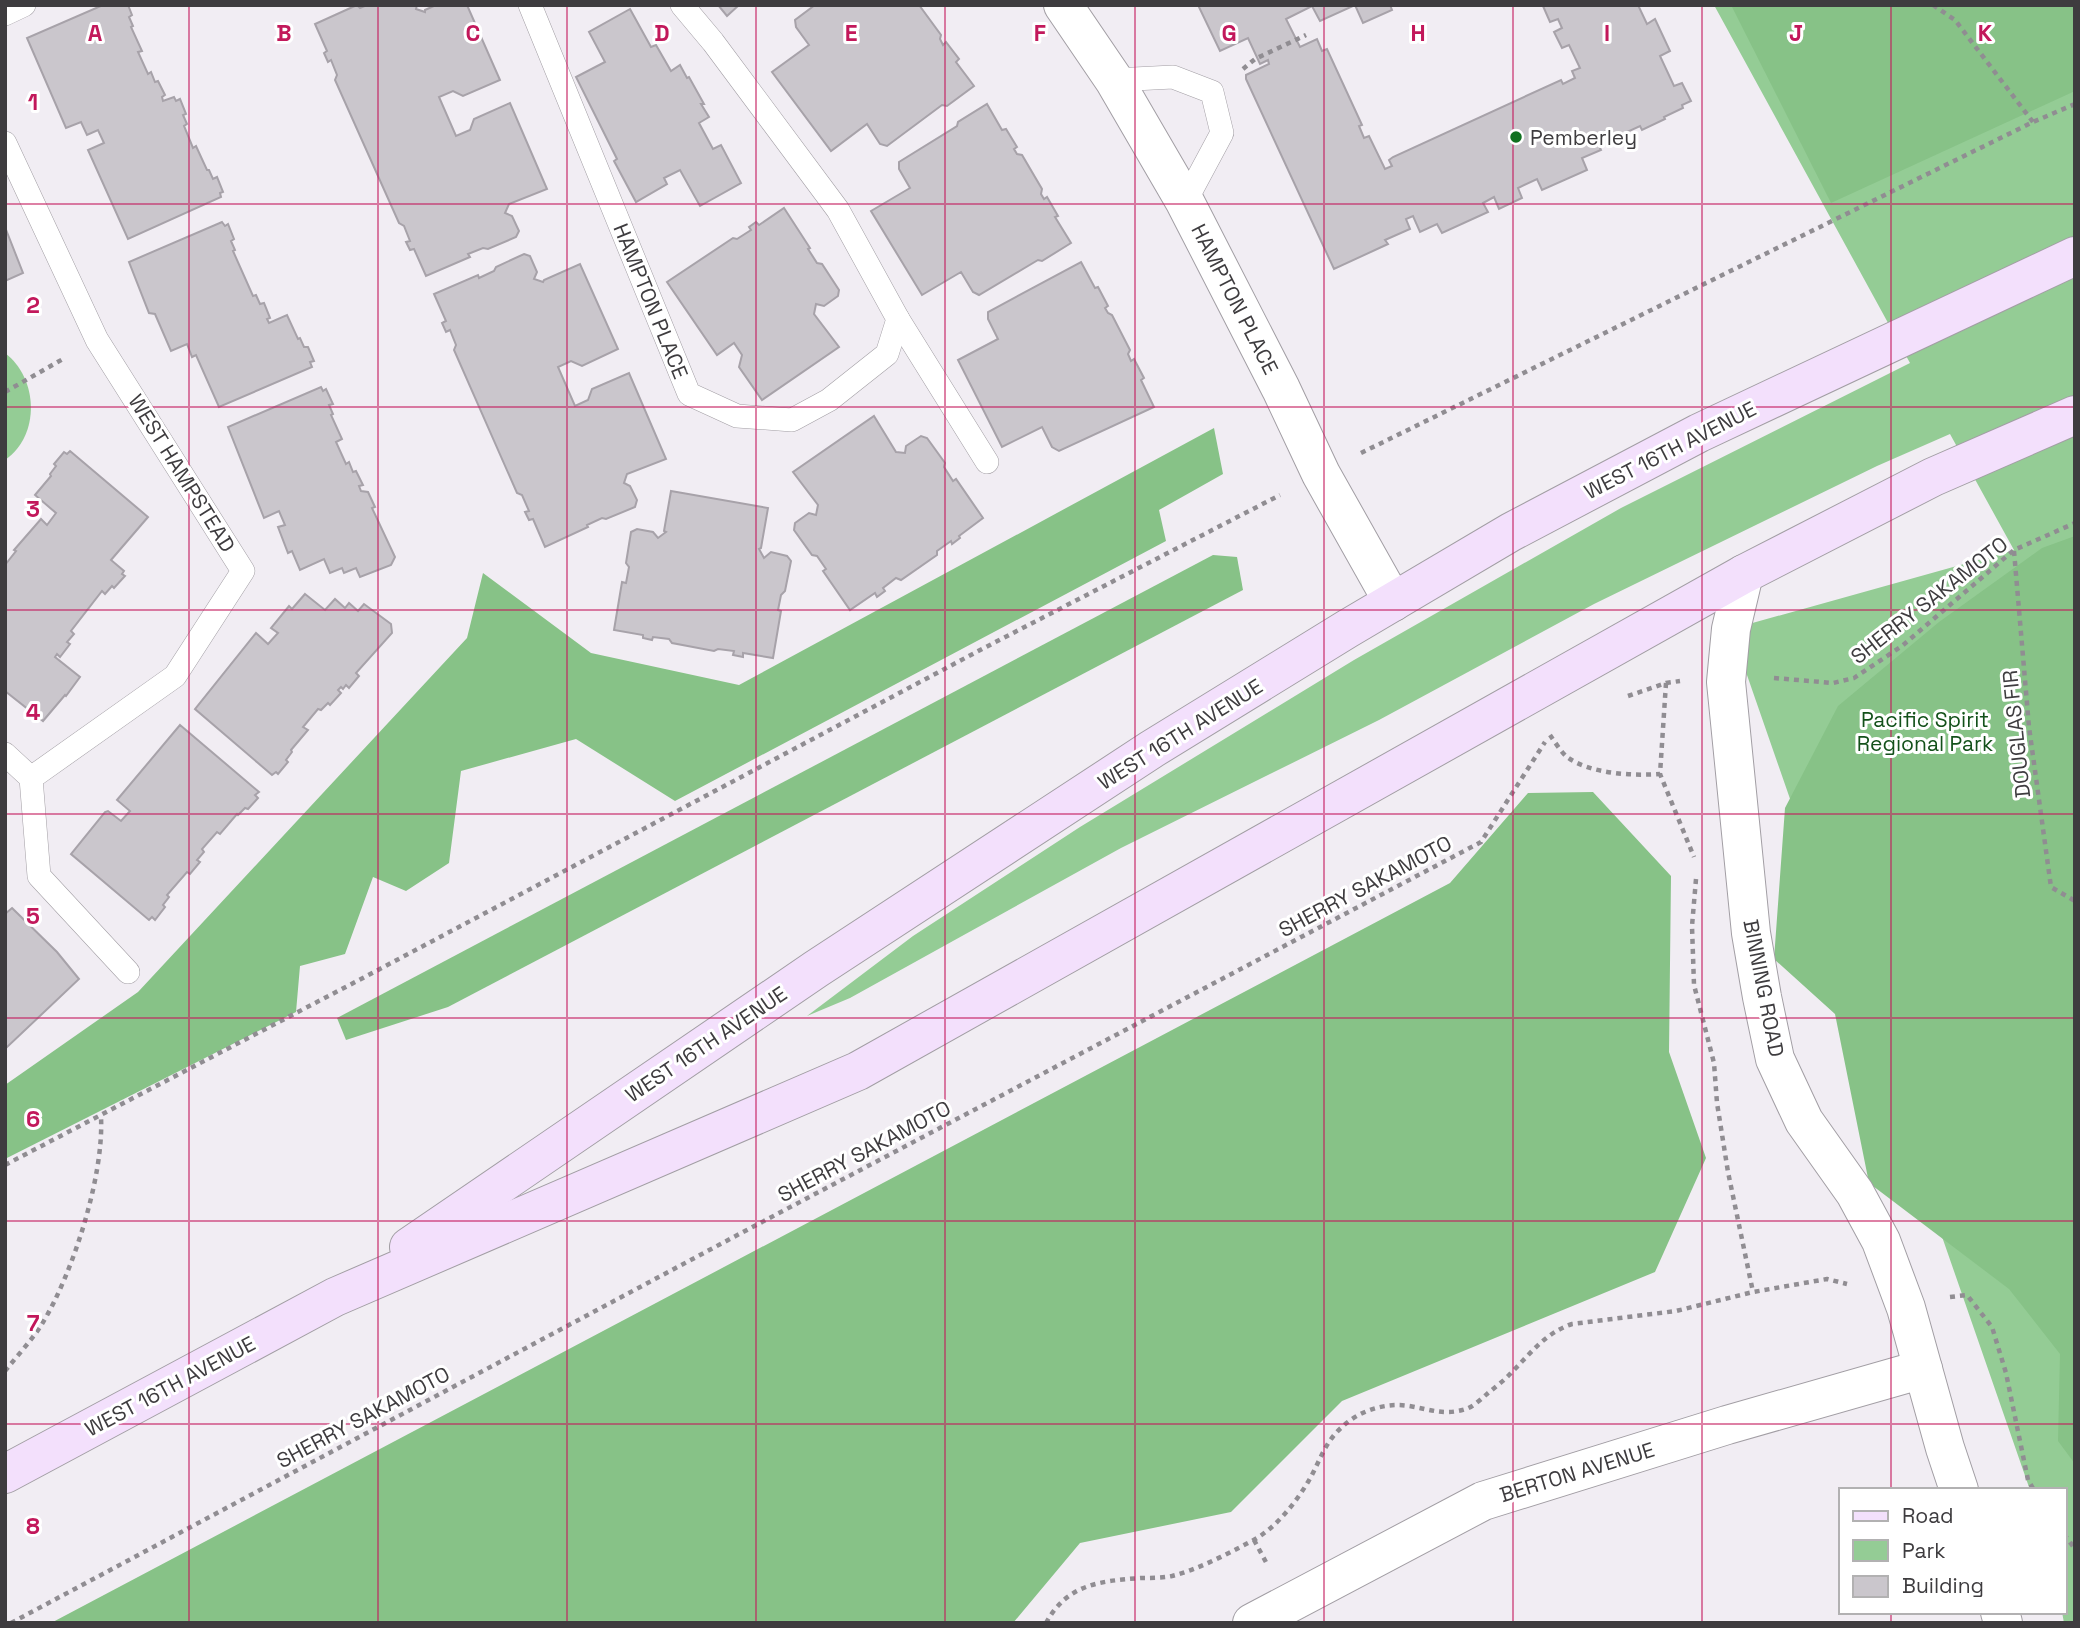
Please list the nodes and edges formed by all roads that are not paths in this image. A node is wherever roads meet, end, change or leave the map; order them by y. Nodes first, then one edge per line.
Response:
1 (24, 5) edge
2 (530, 5) edge
3 (682, 5) edge
4 (1063, 5) edge
5 (5, 14) edge
6 (1114, 80) junction
7 (5, 143) edge
8 (1185, 202) junction
9 (2075, 256) edge
10 (898, 319) junction
11 (2075, 415) edge
12 (987, 462) dead end
13 (1744, 574) junction
14 (1393, 602) junction
15 (5, 754) edge
16 (31, 778) junction
17 (128, 972) dead end
18 (335, 1297) junction
19 (1923, 1369) junction
20 (5, 1474) edge
21 (1958, 1488) edge
22 (1252, 1623) edge

1 - 5 lane
2 - 10 lane, HAMPTON PLACE
3 - 10 lane
4 - 6 street, HAMPTON PLACE
6 - 8 street, HAMPTON PLACE
6 - 8 lane
7 - 16 lane, WEST HAMPSTEAD
8 - 14 street, HAMPTON PLACE
9 - 14 main road, WEST 16TH AVENUE
10 - 12 lane
11 - 13 main road, WEST 16TH AVENUE
13 - 18 main road, WEST 16TH AVENUE
13 - 19 street, BINNING ROAD
14 - 18 main road, WEST 16TH AVENUE
15 - 16 lane
16 - 17 lane
18 - 20 main road, WEST 16TH AVENUE
19 - 21 street, BINNING ROAD
19 - 22 street, BERTON AVENUE

